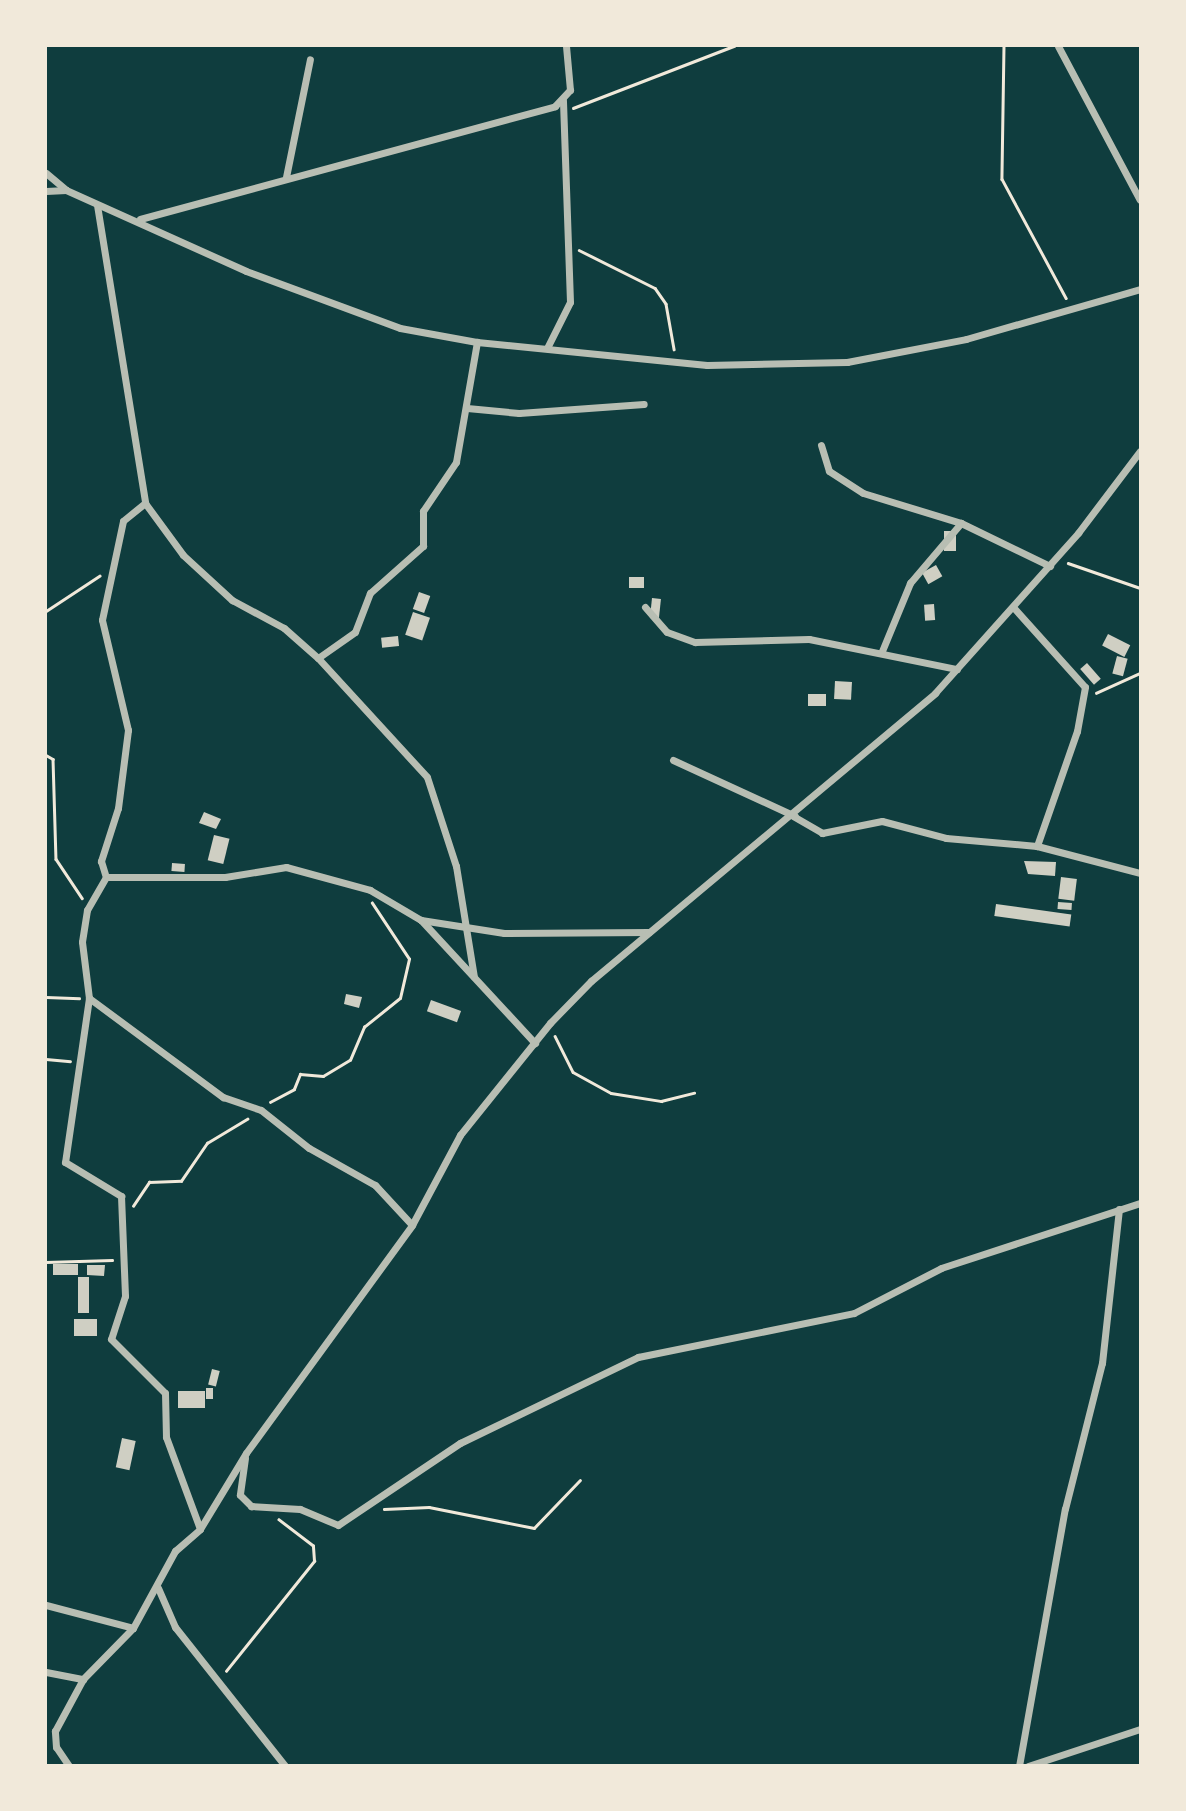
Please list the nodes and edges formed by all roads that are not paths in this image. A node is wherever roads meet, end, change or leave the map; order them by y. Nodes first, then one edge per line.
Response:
1 (566, 46) edge
2 (1058, 46) edge
3 (310, 59) dead end
4 (563, 100) junction
5 (46, 173) edge
6 (286, 177) junction
7 (66, 190) junction
8 (46, 191) edge
9 (1140, 200) edge
10 (97, 205) junction
11 (140, 219) junction
12 (1140, 289) edge
13 (477, 342) junction
14 (547, 348) junction
15 (644, 404) dead end
16 (467, 408) junction
17 (821, 445) dead end
18 (1140, 451) edge
19 (145, 503) junction
20 (961, 523) junction
21 (1050, 566) junction
22 (645, 607) dead end
23 (1014, 608) junction
24 (883, 651) junction
25 (318, 658) junction
26 (957, 669) junction
27 (673, 760) dead end
28 (794, 816) junction
29 (1037, 846) junction
30 (1140, 873) edge
31 (106, 877) junction
32 (421, 920) junction
33 (470, 929) junction
34 (651, 932) junction
35 (474, 977) junction
36 (89, 998) junction
37 (535, 1044) junction
38 (1140, 1203) edge
39 (1119, 1209) junction
40 (412, 1225) junction
41 (246, 1453) junction
42 (200, 1529) junction
43 (158, 1588) junction
44 (46, 1605) edge
45 (133, 1628) junction
46 (46, 1672) edge
47 (83, 1679) junction
48 (1140, 1729) edge
49 (69, 1766) edge
50 (285, 1766) edge
51 (1019, 1766) edge
52 (1028, 1766) edge

1 - 4 street
2 - 9 street
3 - 6 street
4 - 6 street
4 - 14 street
5 - 7 street
6 - 11 street
7 - 8 street
7 - 10 street
10 - 11 street
10 - 19 street
11 - 13 street
12 - 14 street
13 - 14 street
13 - 16 street
15 - 16 street
16 - 25 street
17 - 20 street
18 - 21 street
19 - 25 street
19 - 31 street
20 - 21 street
20 - 24 street
21 - 23 street
22 - 24 street
23 - 26 street
23 - 29 street
24 - 26 street
25 - 33 street
26 - 28 street
27 - 28 street
28 - 29 street
28 - 34 street
29 - 30 street
31 - 32 street
31 - 36 street
32 - 33 street
32 - 35 street
33 - 34 street
33 - 35 street
34 - 37 street
35 - 37 street
36 - 40 street
36 - 42 street
37 - 40 street
38 - 39 street
39 - 41 street
39 - 51 street
40 - 41 street
41 - 42 street
42 - 43 street
43 - 45 street
43 - 50 street
44 - 45 street
45 - 47 street
46 - 47 street
47 - 49 street
48 - 52 street

